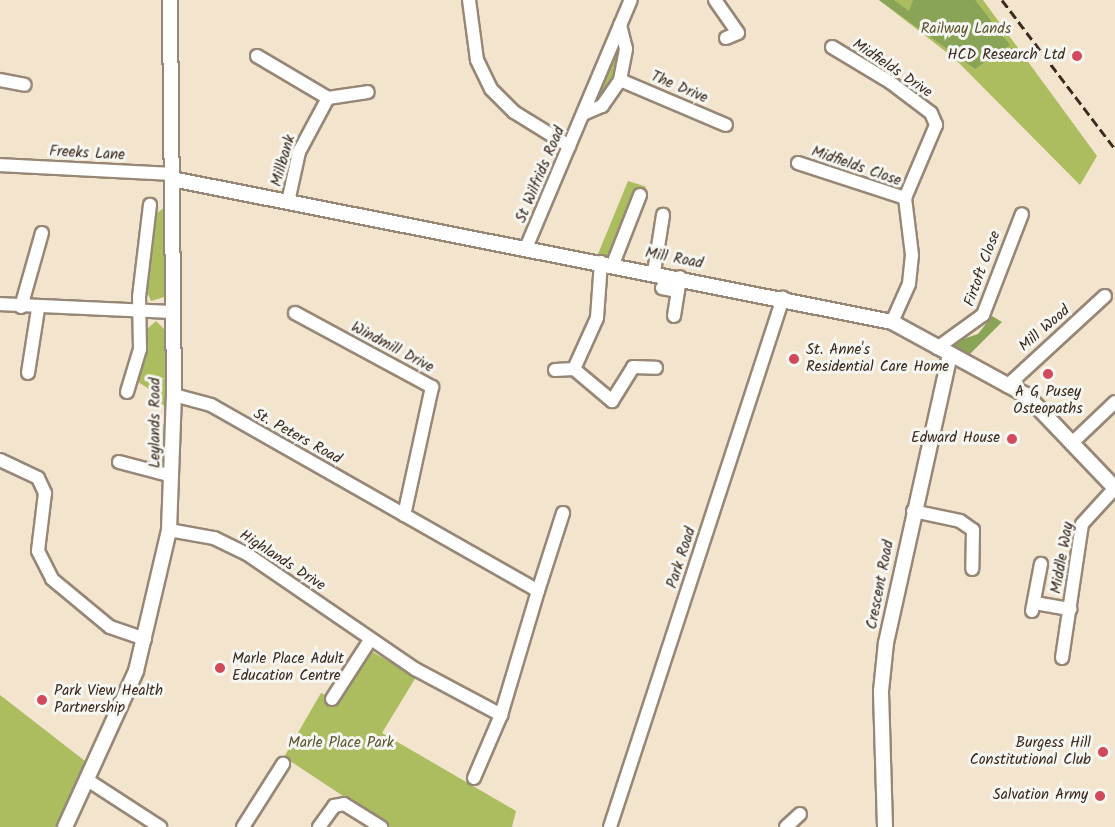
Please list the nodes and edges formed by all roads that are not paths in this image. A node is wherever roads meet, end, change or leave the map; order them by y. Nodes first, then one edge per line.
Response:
1 (170, 0) edge
2 (469, 0) edge
3 (631, 0) edge
4 (715, 0) edge
5 (620, 25) junction
6 (726, 38) dead end
7 (832, 46) dead end
8 (257, 56) dead end
9 (0, 80) edge
10 (620, 80) junction
11 (25, 85) dead end
12 (368, 92) dead end
13 (328, 98) junction
14 (583, 114) junction
15 (726, 125) dead end
16 (569, 146) junction
17 (798, 163) dead end
18 (0, 165) edge
19 (172, 176) junction
20 (640, 195) dead end
21 (905, 198) junction
22 (288, 202) junction
23 (150, 205) dead end
24 (1022, 214) dead end
25 (663, 215) dead end
26 (42, 233) dead end
27 (526, 248) junction
28 (607, 263) junction
29 (654, 272) junction
30 (679, 284) junction
31 (662, 288) dead end
32 (1105, 296) dead end
33 (783, 298) junction
34 (0, 304) edge
35 (21, 307) junction
36 (38, 309) junction
37 (140, 311) junction
38 (171, 312) junction
39 (295, 313) dead end
40 (674, 316) dead end
41 (892, 322) junction
42 (937, 348) junction
43 (950, 355) junction
44 (656, 368) dead end
45 (574, 369) junction
46 (555, 370) dead end
47 (28, 373) dead end
48 (1007, 386) junction
49 (127, 392) dead end
50 (174, 395) junction
51 (1115, 402) edge
52 (1073, 442) junction
53 (0, 460) edge
54 (119, 462) dead end
55 (172, 476) junction
56 (1115, 488) edge
57 (914, 511) junction
58 (563, 513) dead end
59 (404, 514) junction
60 (169, 530) junction
61 (1041, 564) dead end
62 (972, 568) dead end
63 (538, 591) junction
64 (1070, 609) junction
65 (145, 639) junction
66 (370, 640) junction
67 (1062, 658) dead end
68 (332, 699) dead end
69 (501, 715) junction
70 (283, 764) dead end
71 (474, 778) dead end
72 (89, 781) junction
73 (800, 814) dead end
74 (65, 827) edge
75 (160, 827) edge
76 (243, 827) edge
77 (319, 827) edge
78 (381, 827) edge
79 (610, 827) edge
80 (786, 827) edge
81 (885, 827) edge

1 - 19 street, Leylands Road
2 - 16 street
3 - 5 street, St Wilfrids Road
4 - 6 street
5 - 10 street, St Wilfrids Road
5 - 14 street, St Wilfrids Road
7 - 21 street, Midfields Drive
8 - 13 street
9 - 11 street
10 - 14 street, St Wilfrids Road
10 - 15 street, The Drive
12 - 13 street
13 - 22 street, Millbank
14 - 16 street, St Wilfrids Road
16 - 27 street, St Wilfrids Road
17 - 21 street, Midfields Close
18 - 19 street, Freeks Lane
19 - 22 street, Mill Road
19 - 38 street, Leylands Road
20 - 28 street
21 - 41 street
22 - 27 street, Mill Road
23 - 37 street
24 - 42 street, Firtoft Close
25 - 29 street
26 - 35 street
27 - 28 street, Mill Road
28 - 29 street, Mill Road
28 - 45 street
29 - 30 street, Mill Road
30 - 31 street
30 - 33 street, Mill Road
30 - 40 street
32 - 48 street, Mill Wood
33 - 41 street, Mill Road
33 - 79 street, Park Road
34 - 35 street
35 - 36 street
36 - 37 street
36 - 47 street
37 - 38 street
37 - 49 street
38 - 50 street, Leylands Road
39 - 59 street, Windmill Drive
41 - 42 street, Mill Road
42 - 43 street, Mill Road
43 - 48 street, Mill Road
43 - 57 street, Crescent Road
44 - 45 street
45 - 46 street
48 - 52 street, Mill Road
50 - 55 street, Leylands Road
50 - 59 street, St. Peters Road
51 - 52 street
52 - 56 street, Mill Road
53 - 65 street
54 - 55 street
55 - 60 street, Leylands Road
56 - 64 street, Middle Way
57 - 62 street
57 - 81 street, Crescent Road
58 - 63 street
59 - 63 street, St. Peters Road
60 - 65 street, Leylands Road
60 - 66 street, Highlands Drive
61 - 64 street, Middle Way
63 - 69 street
64 - 67 street, Middle Way
65 - 72 street, Leylands Road
66 - 68 street
66 - 69 street, Highlands Drive
69 - 71 street
70 - 76 street
72 - 74 street, Leylands Road
72 - 75 street
73 - 80 street
77 - 78 street

